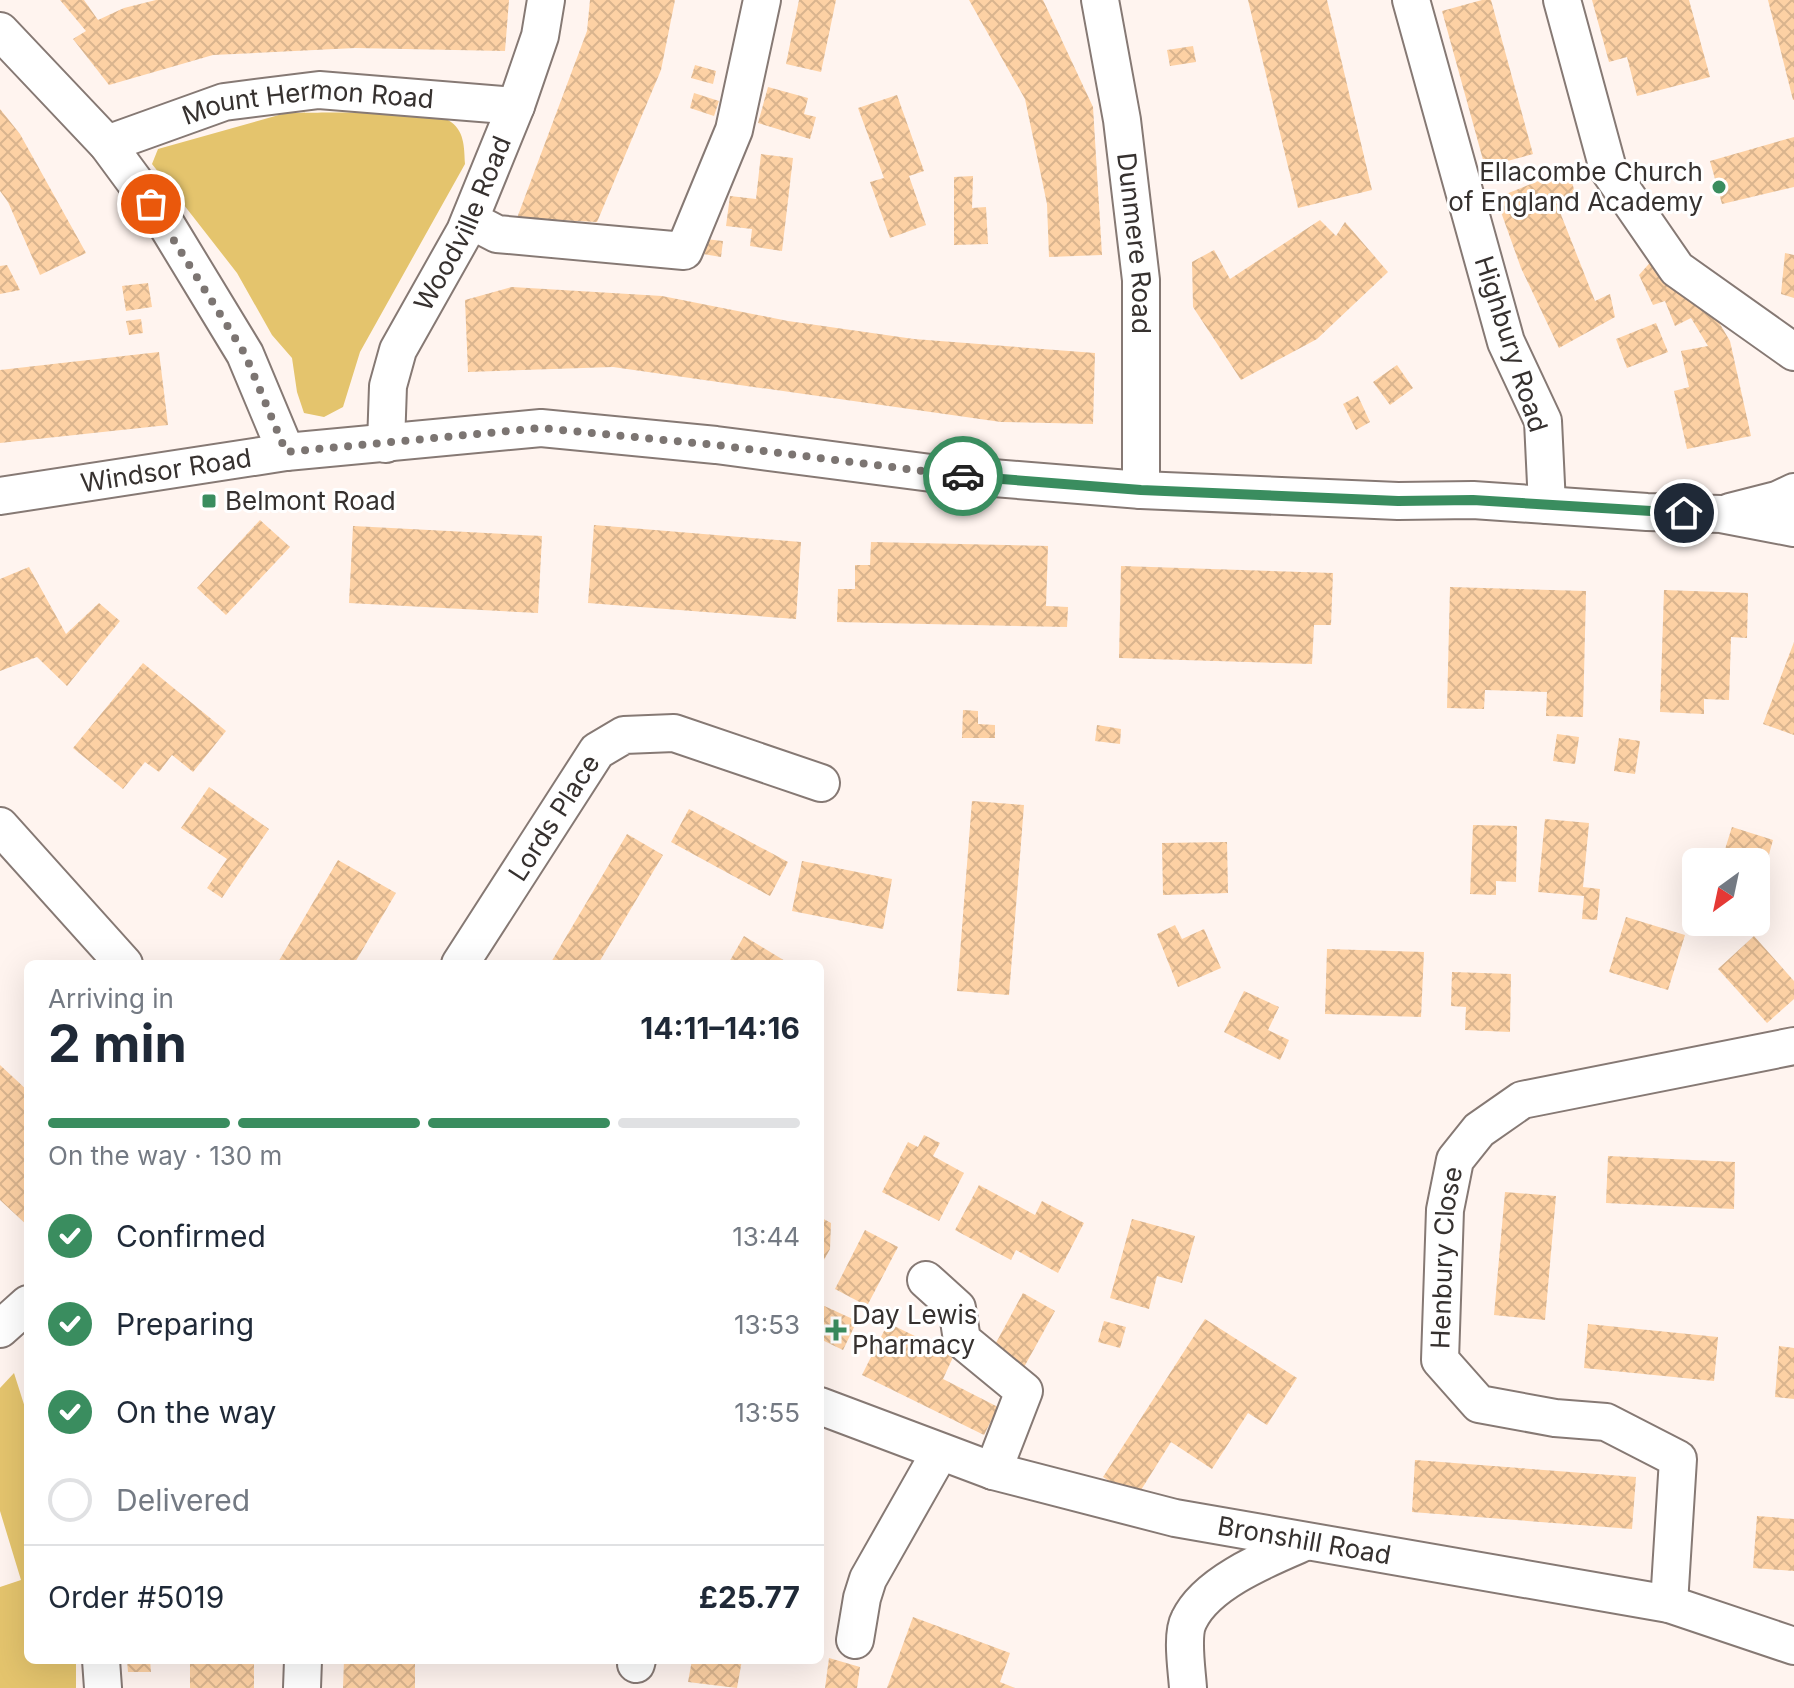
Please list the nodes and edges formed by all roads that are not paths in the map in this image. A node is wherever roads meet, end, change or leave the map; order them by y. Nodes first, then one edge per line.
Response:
1 (546, 0) edge
2 (762, 0) edge
3 (1100, 0) edge
4 (1411, 0) edge
5 (1562, 0) edge
6 (0, 31) edge
7 (516, 106) junction
8 (107, 144) junction
9 (470, 220) junction
10 (1794, 352) edge
11 (386, 444) junction
12 (286, 452) junction
13 (1141, 490) junction
14 (1794, 492) edge
15 (0, 496) edge
16 (1547, 505) junction
17 (1721, 514) junction
18 (1794, 528) edge
19 (821, 783) dead end
20 (0, 826) edge
21 (120, 960) edge
22 (463, 960) edge
23 (1794, 1046) edge
24 (926, 1280) dead end
25 (824, 1408) edge
26 (940, 1452) junction
27 (993, 1471) junction
28 (1305, 1542) junction
29 (1669, 1604) junction
30 (855, 1640) dead end
31 (1794, 1646) edge
32 (101, 1664) edge
33 (303, 1664) edge
34 (103, 1688) edge
35 (302, 1688) edge
36 (1188, 1688) edge

1 - 7 street, Woodville Road
2 - 9 street
3 - 13 street, Dunmere Road
4 - 16 street, Highbury Road
5 - 10 street
6 - 8 street
7 - 8 street, Mount Hermon Road
7 - 9 street, Woodville Road
8 - 12 street
9 - 11 street, Woodville Road
11 - 12 street, Windsor Road
11 - 13 street, Windsor Road
12 - 15 street, Windsor Road
13 - 16 street, Windsor Road
14 - 17 street, Windsor Road
16 - 17 street, Windsor Road
17 - 18 street, Windsor Road
19 - 22 street, Lords Place
20 - 21 street
23 - 29 street, Henbury Close
24 - 27 street
25 - 26 street, Bronshill Road
26 - 27 street, Bronshill Road
26 - 30 street
27 - 28 street, Bronshill Road
28 - 29 street, Bronshill Road
28 - 36 street
29 - 31 street, Bronshill Road
32 - 34 street
33 - 35 street

